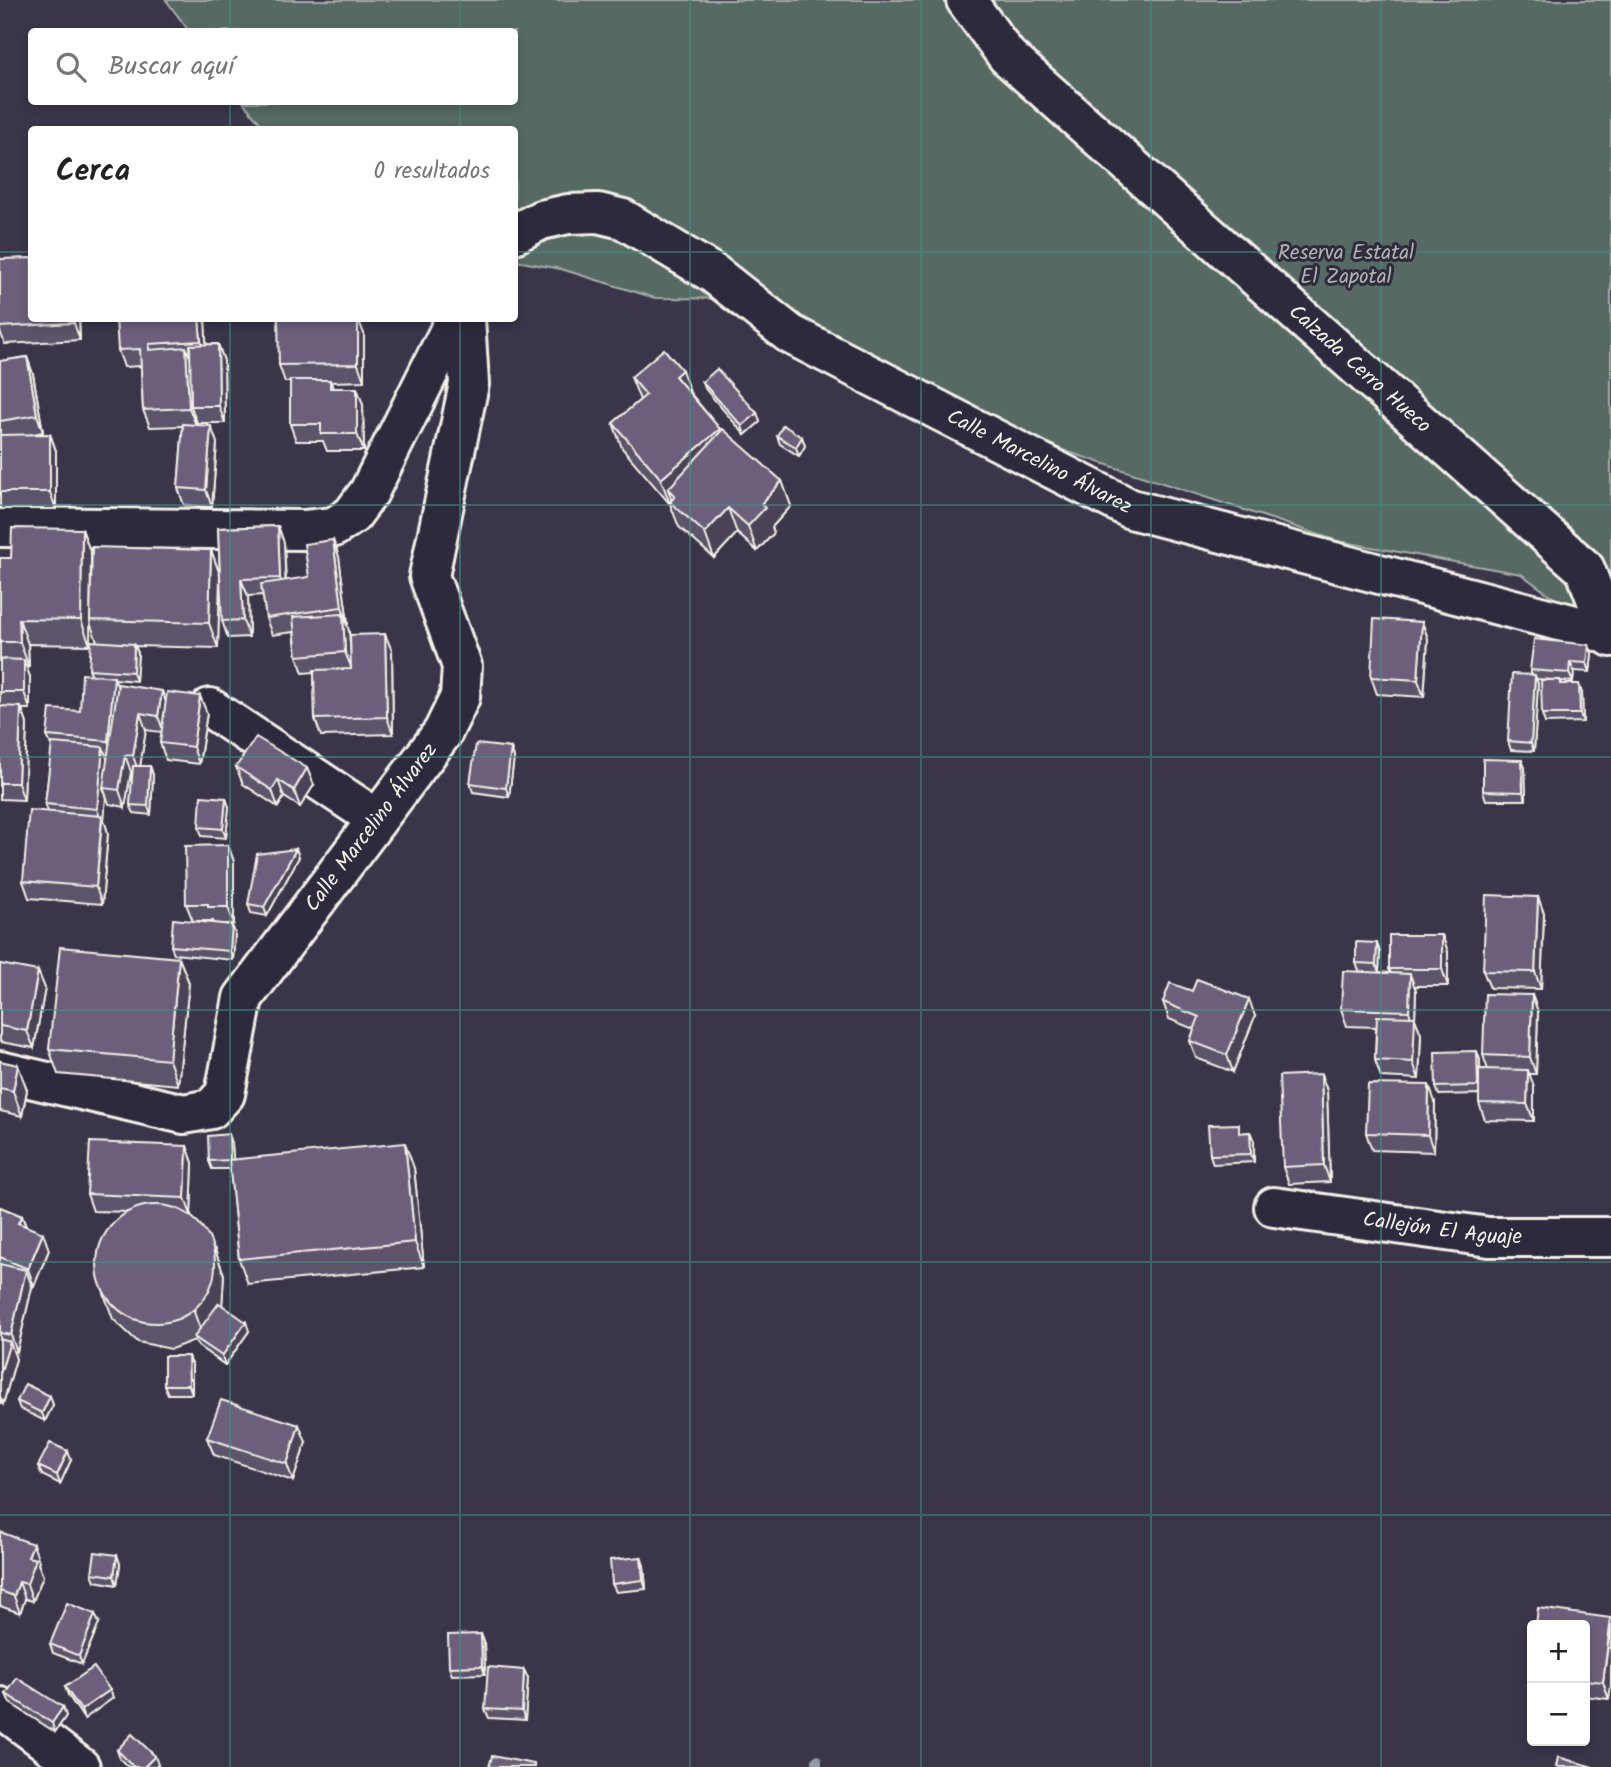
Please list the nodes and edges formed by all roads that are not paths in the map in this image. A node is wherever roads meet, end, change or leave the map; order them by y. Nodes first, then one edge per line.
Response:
1 (966, 0) edge
2 (518, 232) edge
3 (454, 322) edge
4 (465, 322) edge
5 (0, 527) edge
6 (1610, 636) edge
7 (210, 708) dead end
8 (377, 818) junction
9 (0, 1071) edge
10 (1274, 1207) dead end
11 (1611, 1237) edge
12 (0, 1707) edge
13 (80, 1767) edge

1 - 6 street, Calzada Cerro Hueco
2 - 6 street, Calle Marcelino Álvarez
3 - 5 street
4 - 8 street, Calle Marcelino Álvarez
7 - 8 street
8 - 9 street, Calle Marcelino Álvarez
10 - 11 street, Callejón El Aguaje
12 - 13 street

